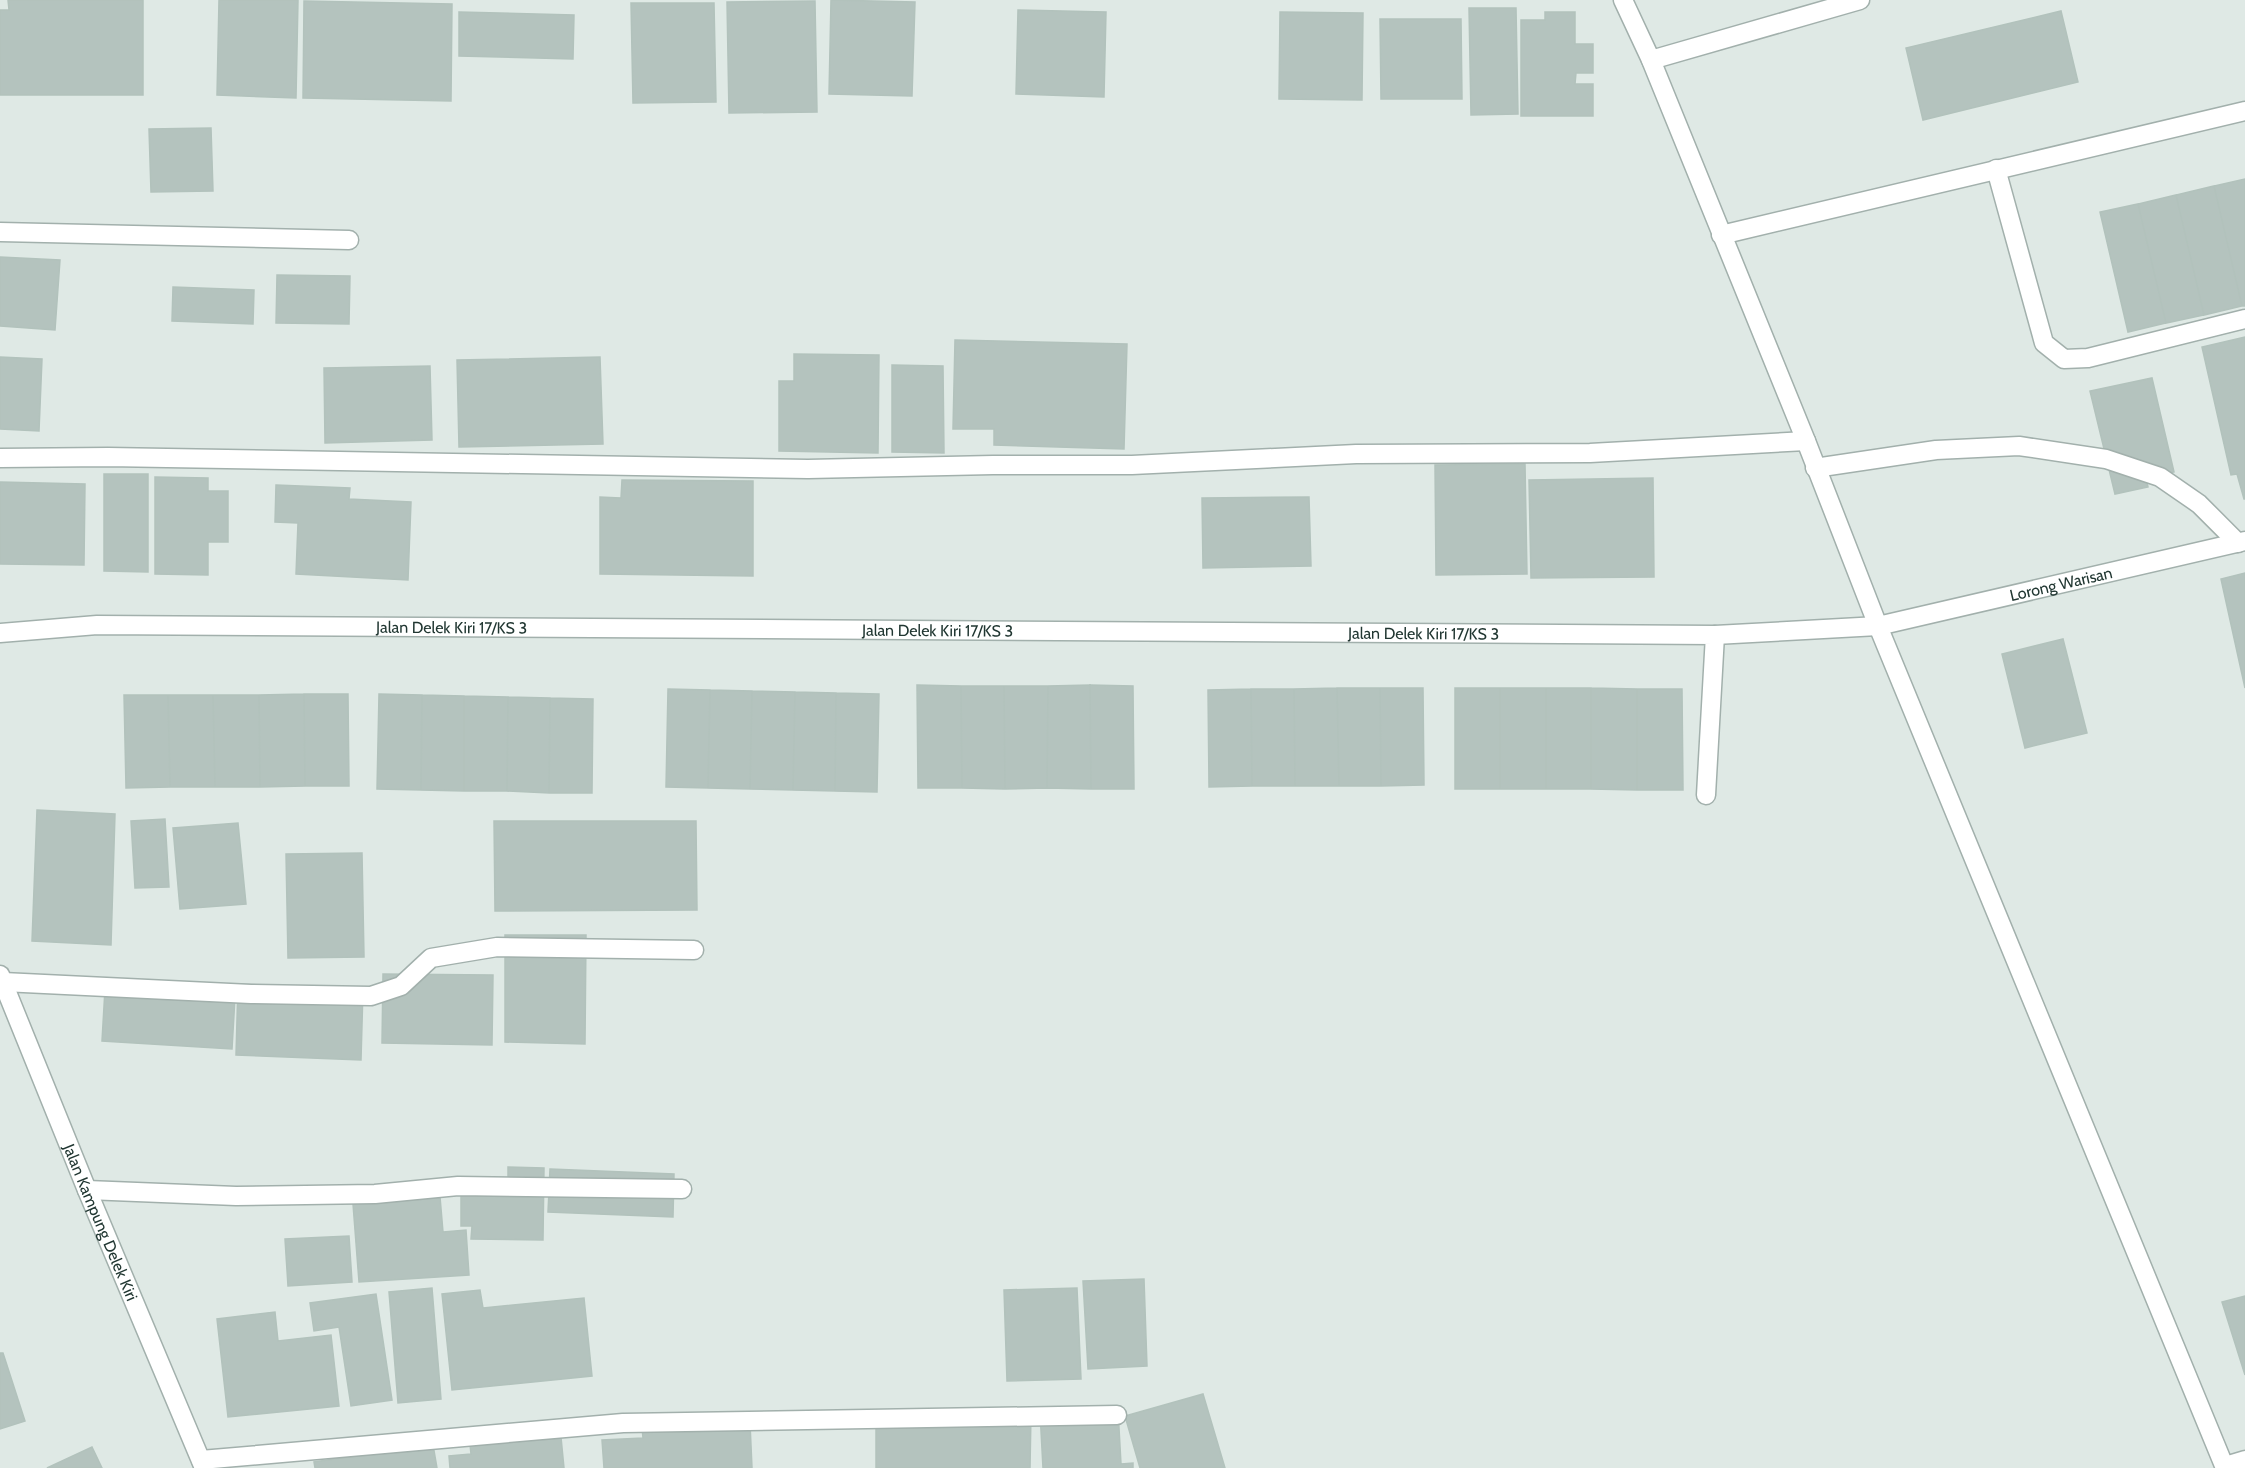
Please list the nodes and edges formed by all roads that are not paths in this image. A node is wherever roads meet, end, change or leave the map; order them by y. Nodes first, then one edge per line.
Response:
1 (1623, 0) edge
2 (1860, 0) edge
3 (1651, 60) junction
4 (2245, 111) edge
5 (1996, 169) junction
6 (0, 232) edge
7 (1721, 235) junction
8 (349, 240) dead end
9 (2245, 319) edge
10 (1806, 441) junction
11 (0, 458) edge
12 (1815, 468) junction
13 (2241, 542) edge
14 (1878, 626) junction
15 (0, 633) edge
16 (1715, 635) junction
17 (1706, 795) dead end
18 (694, 950) dead end
19 (1, 979) edge
20 (682, 1189) dead end
21 (87, 1190) junction
22 (1117, 1415) dead end
23 (2245, 1460) edge
24 (203, 1464) edge
25 (2225, 1467) edge

1 - 3 street
2 - 3 street
3 - 7 street
4 - 5 street
5 - 7 street
5 - 9 street
6 - 8 street
7 - 10 street
10 - 11 street
10 - 12 street
12 - 13 street
12 - 14 street
13 - 14 street, Lorong Warisan
14 - 16 street, Lorong Warisan
14 - 25 street
15 - 16 street, Jalan Delek Kiri 17/KS 3
16 - 17 street
18 - 19 street
19 - 21 street, Jalan Kampung Delek Kiri
20 - 21 street
21 - 24 street, Jalan Kampung Delek Kiri
22 - 24 street
23 - 25 street

